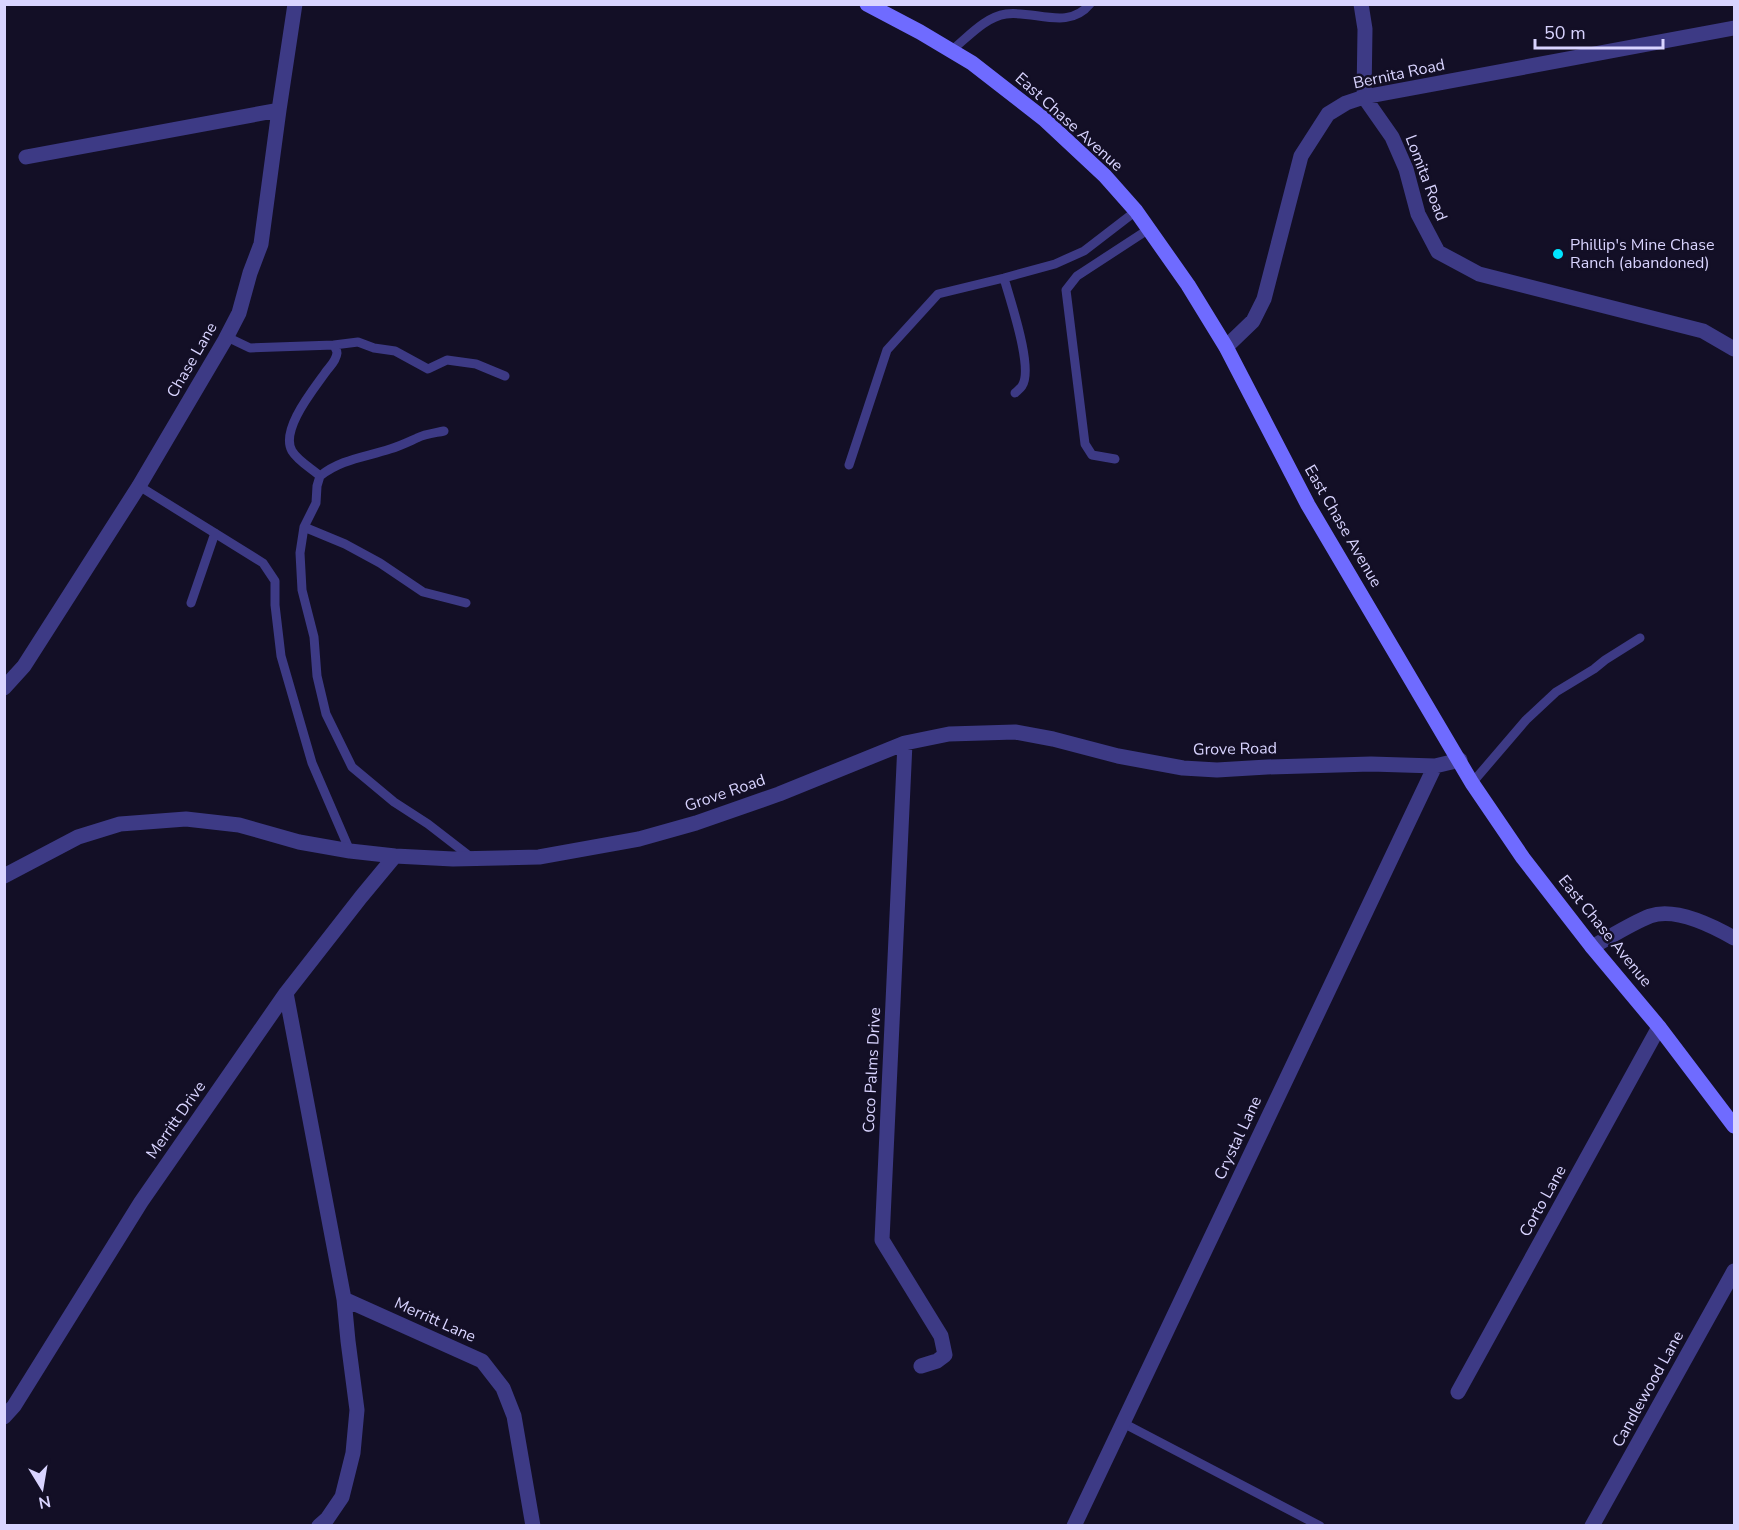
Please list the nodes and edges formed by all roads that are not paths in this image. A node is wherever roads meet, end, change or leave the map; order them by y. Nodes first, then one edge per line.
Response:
1 (295, 4) edge
2 (1090, 4) edge
3 (1361, 4) edge
4 (876, 6) edge
5 (1734, 28) edge
6 (952, 50) junction
7 (1364, 98) junction
8 (279, 110) junction
9 (26, 157) dead end
10 (1136, 211) junction
11 (1149, 229) junction
12 (1004, 278) junction
13 (227, 337) junction
14 (333, 345) junction
15 (1226, 347) junction
16 (1734, 349) edge
17 (505, 376) dead end
18 (1015, 393) dead end
19 (444, 431) dead end
20 (1115, 459) dead end
21 (849, 465) dead end
22 (320, 476) junction
23 (139, 486) junction
24 (304, 527) junction
25 (215, 532) junction
26 (192, 603) dead end
27 (466, 603) dead end
28 (1640, 638) dead end
29 (4, 688) edge
30 (905, 743) junction
31 (1460, 760) junction
32 (1435, 766) junction
33 (1472, 783) junction
34 (350, 851) junction
35 (395, 856) junction
36 (472, 858) junction
37 (4, 876) edge
38 (1734, 938) edge
39 (1592, 947) junction
40 (286, 993) junction
41 (1659, 1027) junction
42 (1734, 1126) edge
43 (1734, 1271) edge
44 (344, 1299) junction
45 (921, 1366) dead end
46 (1458, 1392) dead end
47 (4, 1417) edge
48 (1123, 1423) junction
49 (319, 1526) edge
50 (533, 1526) edge
51 (1074, 1526) edge
52 (1320, 1526) edge
53 (1592, 1526) edge

1 - 8 street, Chase Lane
2 - 6 lane
3 - 7 street
4 - 6 main road, East Chase Avenue
5 - 7 street, Bernita Road
6 - 10 main road, East Chase Avenue
7 - 15 street, Bernita Road
7 - 16 street, Lomita Road
8 - 9 street
8 - 13 street, Chase Lane
10 - 11 main road, East Chase Avenue
10 - 12 lane
11 - 15 main road, East Chase Avenue
11 - 20 lane
12 - 18 lane
12 - 21 lane
13 - 14 lane
13 - 23 street, Chase Lane
14 - 17 lane
14 - 22 lane
15 - 31 main road, East Chase Avenue
19 - 22 lane
22 - 24 lane
23 - 25 lane
23 - 29 street, Chase Lane
24 - 27 lane
24 - 36 lane
25 - 26 lane
25 - 34 lane
28 - 33 lane
30 - 32 street, Grove Road
30 - 36 street, Grove Road
30 - 45 street, Coco Palms Drive
31 - 32 street, Grove Road
31 - 33 main road, East Chase Avenue
32 - 48 street, Crystal Lane
33 - 39 main road, East Chase Avenue
34 - 35 street, Grove Road
34 - 37 street, Grove Road
35 - 36 street, Grove Road
35 - 40 street, Merritt Drive
38 - 39 street
39 - 41 main road, East Chase Avenue
40 - 44 street
40 - 47 street, Merritt Drive
41 - 42 main road, East Chase Avenue
41 - 46 street, Corto Lane
43 - 53 street, Candlewood Lane
44 - 49 street
44 - 50 street, Merritt Lane
48 - 51 street, Crystal Lane
48 - 52 lane

